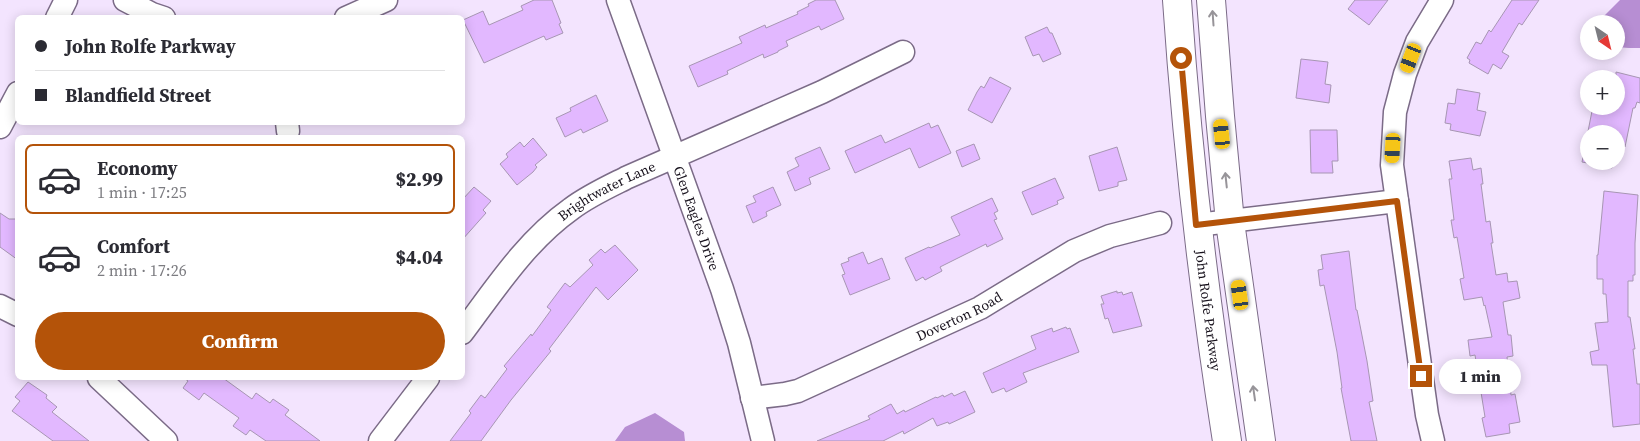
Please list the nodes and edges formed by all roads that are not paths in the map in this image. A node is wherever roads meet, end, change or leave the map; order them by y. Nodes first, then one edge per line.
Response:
1 (66, 0) edge
2 (126, 0) edge
3 (386, 0) edge
4 (618, 0) edge
5 (1177, 0) edge
6 (1211, 0) edge
7 (1442, 0) edge
8 (58, 15) edge
9 (155, 15) edge
10 (353, 15) edge
11 (903, 52) dead end
12 (15, 99) edge
13 (0, 127) edge
14 (675, 158) junction
15 (1397, 201) junction
16 (1230, 222) junction
17 (1160, 223) dead end
18 (1196, 225) junction
19 (0, 306) edge
20 (15, 314) edge
21 (465, 329) edge
22 (101, 380) edge
23 (426, 380) edge
24 (752, 398) junction
25 (166, 441) edge
26 (380, 441) edge
27 (763, 441) edge
28 (1227, 441) edge
29 (1261, 441) edge
30 (1433, 441) edge

1 - 8 street
2 - 9 street
3 - 10 street
4 - 14 street, Glen Eagles Drive
5 - 18 main road, John Rolfe Parkway
16 -> 6 main road
7 - 15 street
11 - 14 street, Brightwater Lane
12 - 13 street
14 - 21 street, Brightwater Lane
14 - 24 street, Glen Eagles Drive
15 - 16 street
15 - 30 street
16 - 18 street
29 -> 16 main road
17 - 24 street, Doverton Road
18 - 28 main road, John Rolfe Parkway
19 - 20 street
22 - 25 street
23 - 26 street
24 - 27 street, Glen Eagles Drive

